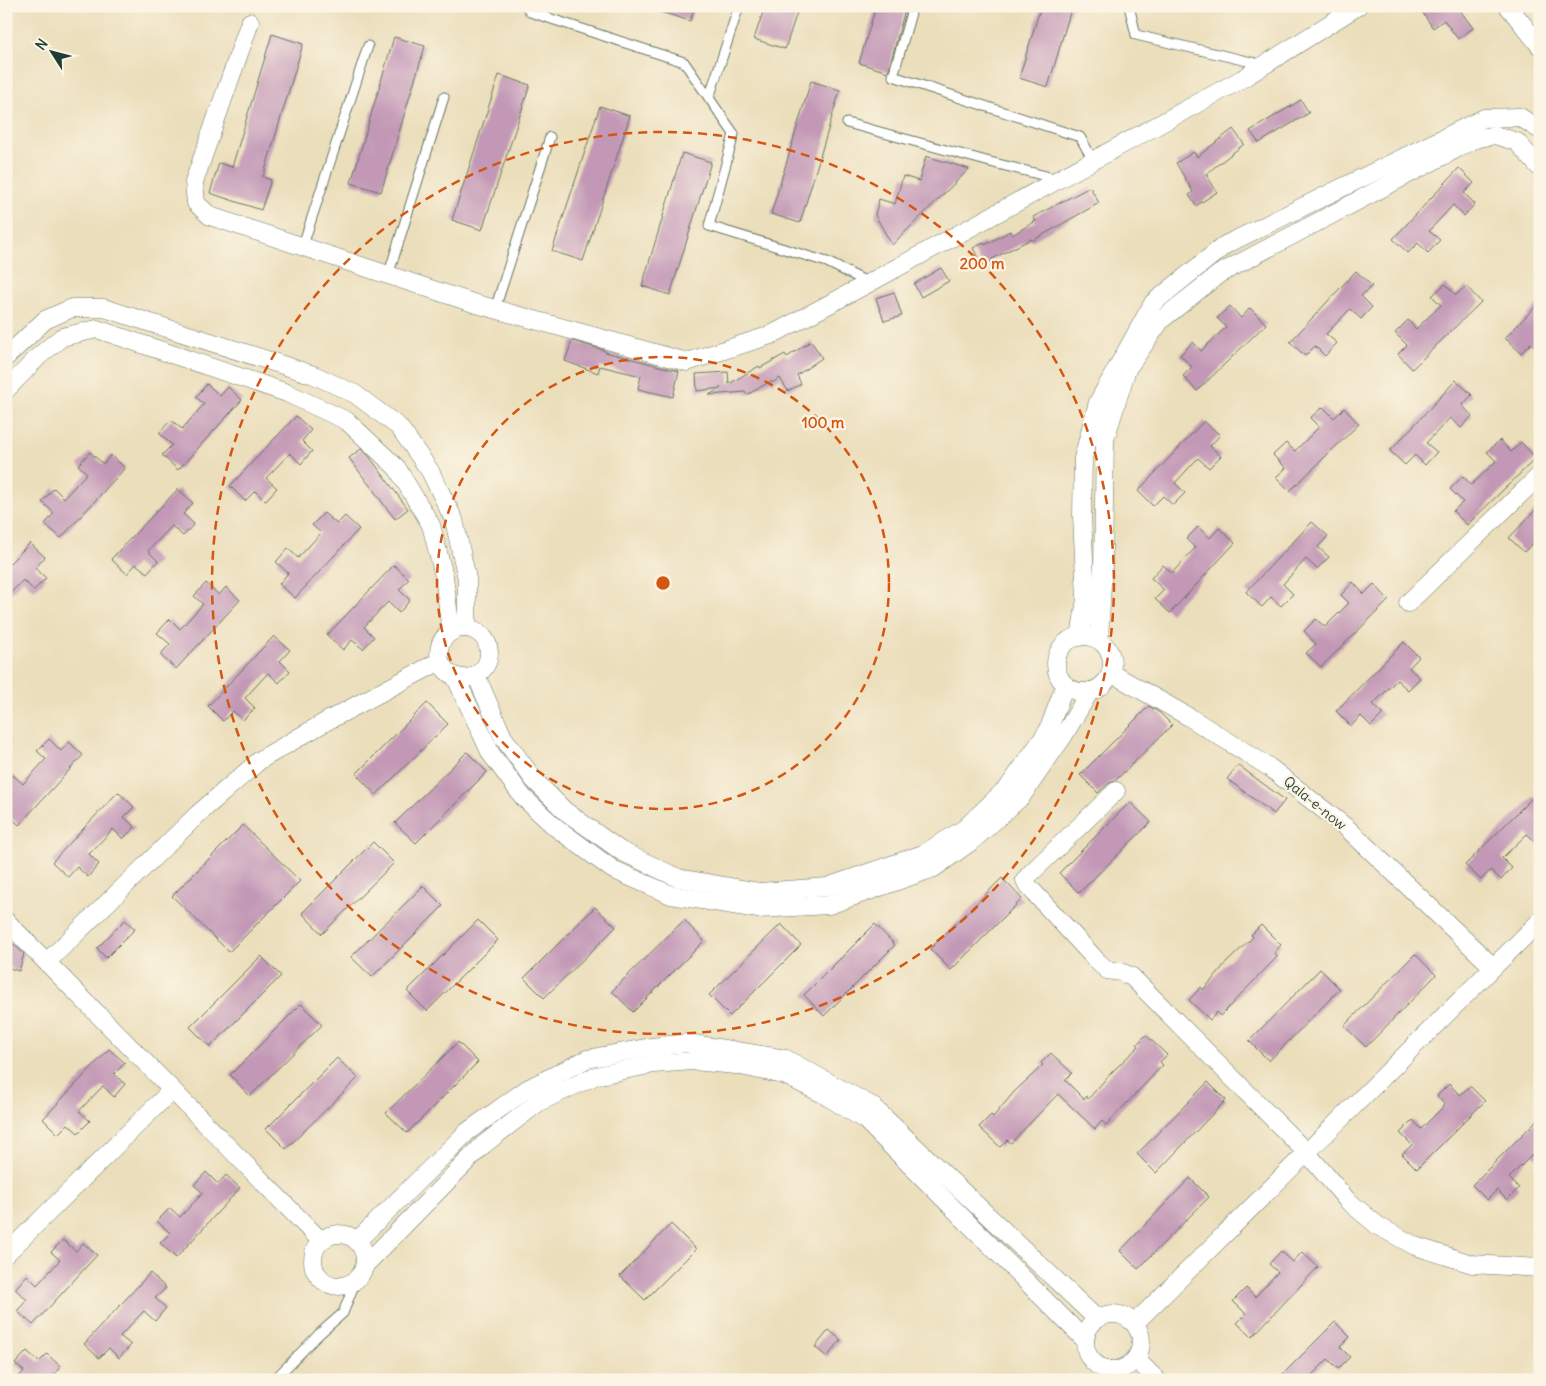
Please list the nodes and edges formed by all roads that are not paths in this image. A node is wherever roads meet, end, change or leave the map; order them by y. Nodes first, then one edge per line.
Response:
1 (526, 6) edge
2 (739, 6) edge
3 (913, 6) edge
4 (1129, 6) edge
5 (1358, 6) edge
6 (1508, 6) edge
7 (250, 22) dead end
8 (368, 46) dead end
9 (1540, 46) edge
10 (1264, 65) junction
11 (444, 97) dead end
12 (709, 98) junction
13 (847, 123) dead end
14 (1540, 130) edge
15 (550, 137) dead end
16 (1093, 160) junction
17 (1540, 168) edge
18 (1058, 179) junction
19 (302, 248) junction
20 (388, 276) junction
21 (869, 283) junction
22 (495, 309) junction
23 (6, 358) edge
24 (6, 390) edge
25 (1540, 476) edge
26 (1408, 604) dead end
27 (459, 630) junction
28 (1080, 637) junction
29 (1099, 640) junction
30 (440, 661) junction
31 (1111, 673) junction
32 (476, 675) junction
33 (455, 676) junction
34 (1065, 685) junction
35 (1090, 692) junction
36 (1116, 790) dead end
37 (6, 921) edge
38 (1540, 921) edge
39 (46, 962) junction
40 (1493, 967) junction
41 (172, 1090) junction
42 (1307, 1154) junction
43 (321, 1241) junction
44 (357, 1241) junction
45 (6, 1254) edge
46 (1540, 1268) edge
47 (360, 1272) junction
48 (1097, 1319) junction
49 (1135, 1323) junction
50 (1085, 1340) junction
51 (1136, 1359) junction
52 (1121, 1375) edge
53 (274, 1380) edge
54 (1157, 1380) edge

1 - 12 lane
2 - 12 lane
3 - 16 lane
4 - 10 lane
5 - 10 street
6 - 9 street
7 - 19 street
8 - 19 lane
10 - 16 street
11 - 20 lane
12 - 21 lane
13 - 18 lane
14 - 28 street
15 - 22 lane
16 - 18 street
17 - 29 street
18 - 21 street
19 - 20 street
20 - 22 street
21 - 22 street
23 - 27 street
24 - 27 street
25 - 26 street
27 - 30 street
27 - 32 street
28 - 29 street
28 - 34 street
29 - 31 street
30 - 33 street
30 - 39 street
31 - 35 street
31 - 40 street, Qala-e-now
32 - 33 street
32 - 34 street
33 - 35 street
34 - 35 street
36 - 42 street
37 - 39 street
38 - 40 street
39 - 41 street
40 - 42 street
41 - 43 street
41 - 45 street
42 - 46 street
42 - 49 street
43 - 44 street
43 - 47 street
44 - 47 street
44 - 48 street
47 - 50 street
47 - 53 lane
48 - 49 street
48 - 50 street
49 - 51 street
50 - 52 street
51 - 52 street
51 - 54 street

